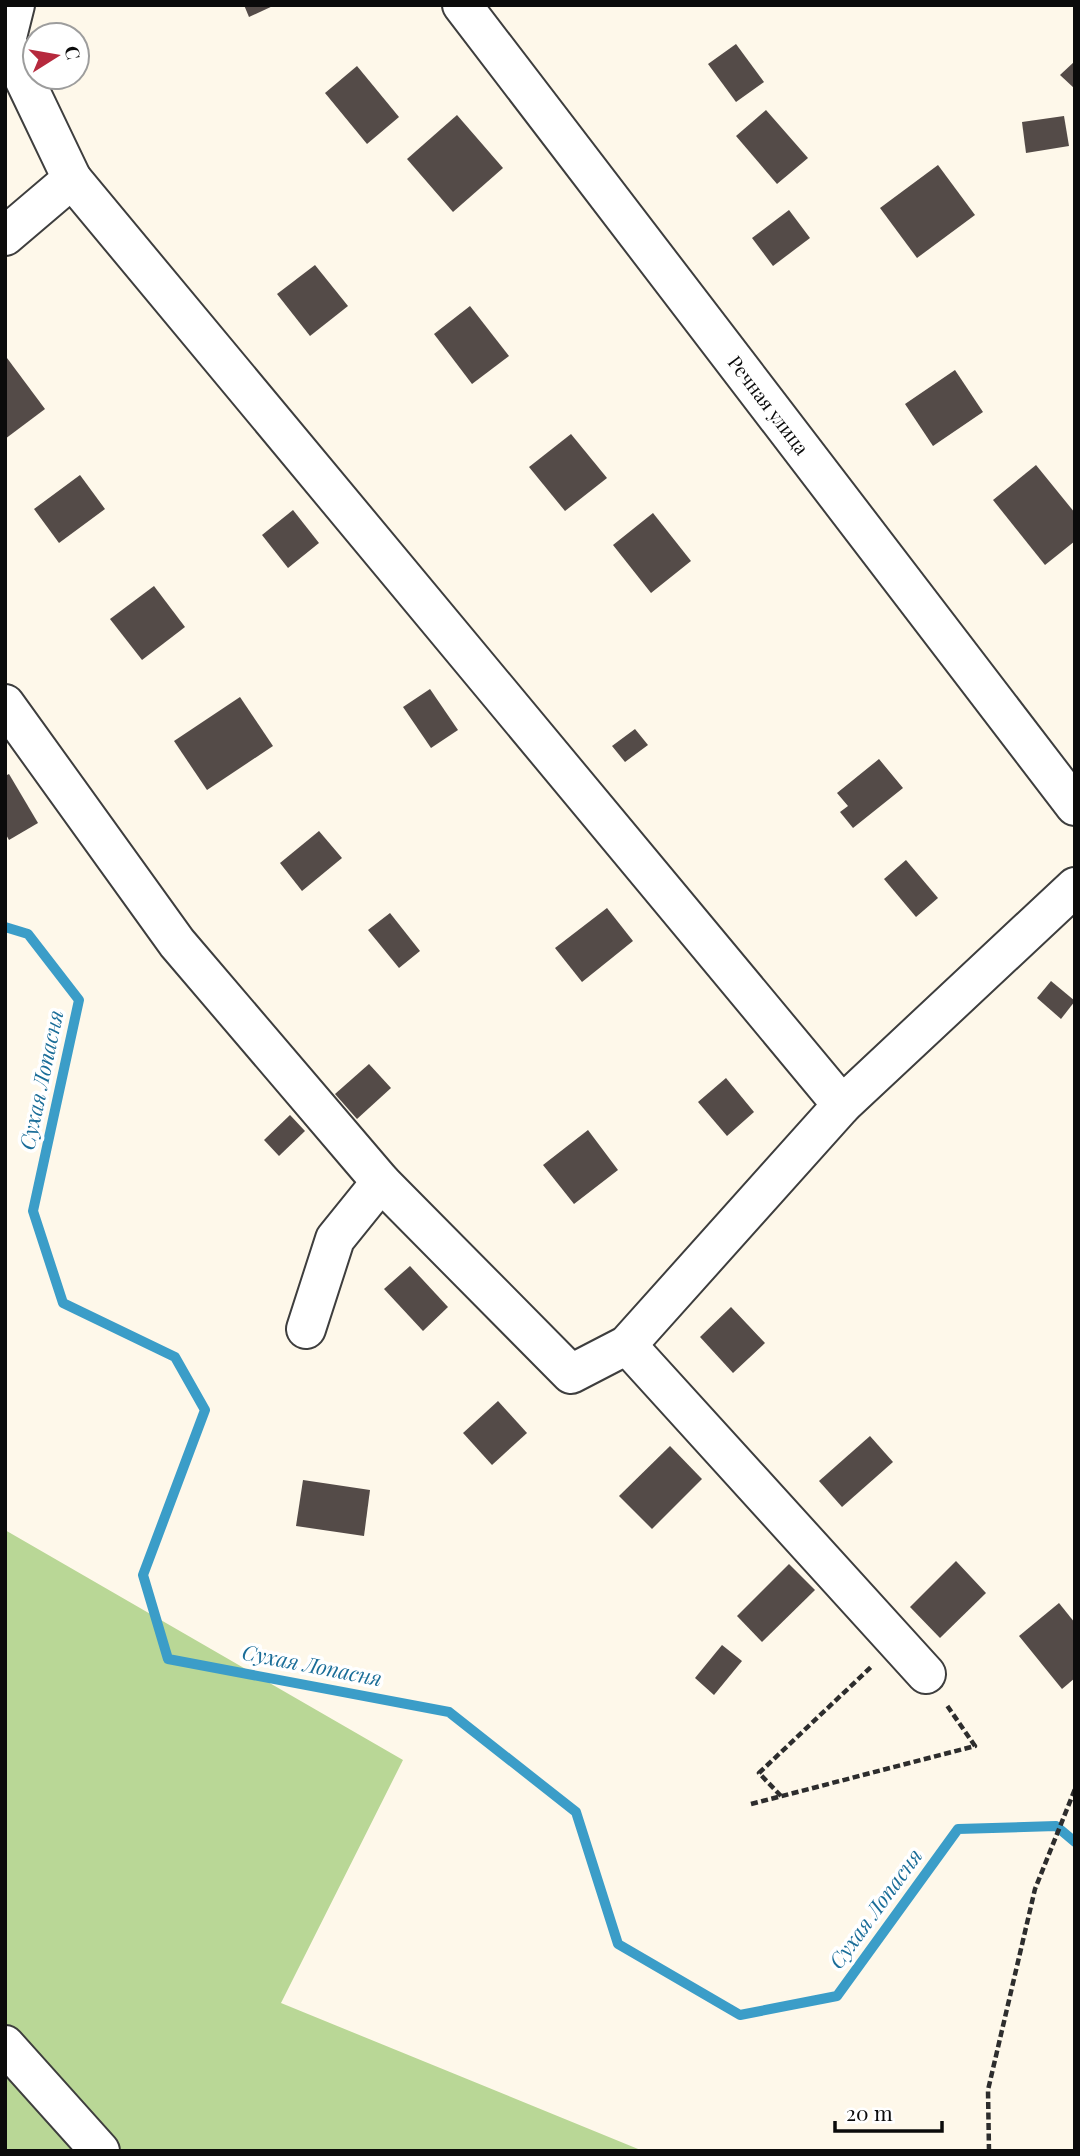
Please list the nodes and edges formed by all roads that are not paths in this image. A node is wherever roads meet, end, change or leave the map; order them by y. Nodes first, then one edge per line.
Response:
1 (15, 5) edge
2 (462, 5) edge
3 (72, 179) junction
4 (5, 236) edge
5 (7, 710) edge
6 (1075, 806) edge
7 (1075, 887) edge
8 (842, 1105) junction
9 (381, 1182) junction
10 (306, 1329) dead end
11 (627, 1345) junction
12 (926, 1674) road end
13 (5, 2045) edge
14 (100, 2151) edge

1 - 3 street
2 - 6 street, Речная улица
3 - 4 street
3 - 8 street
5 - 9 street
7 - 8 street
8 - 11 street
9 - 10 street
9 - 11 street
11 - 12 street
13 - 14 street

